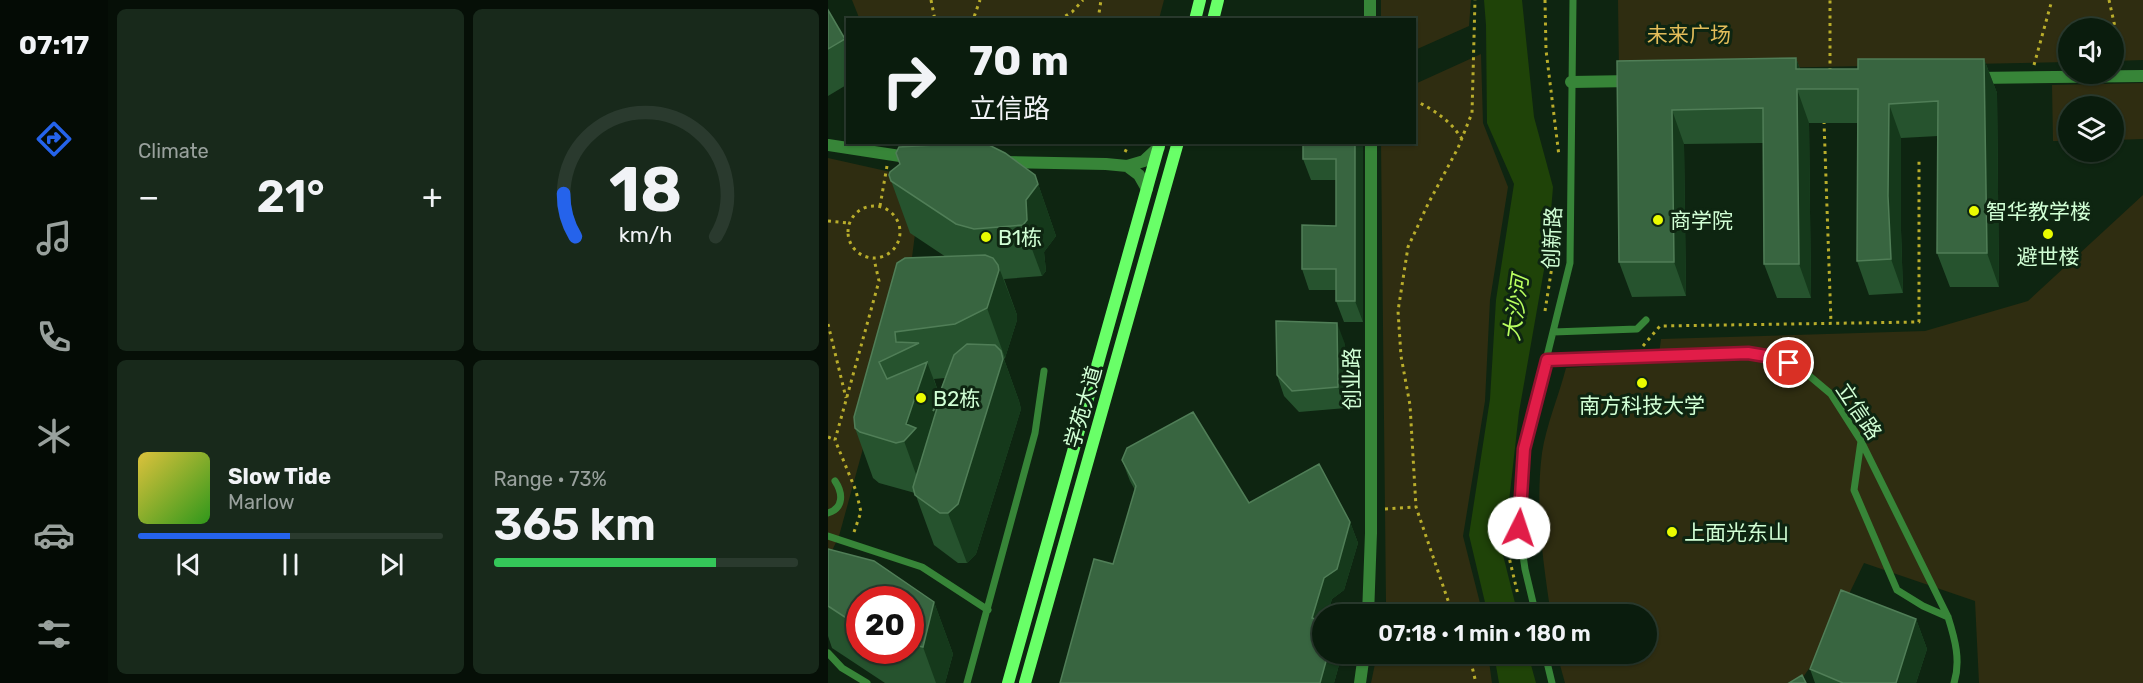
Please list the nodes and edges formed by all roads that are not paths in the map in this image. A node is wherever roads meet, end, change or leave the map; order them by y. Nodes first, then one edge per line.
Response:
1 (1200, 0) edge
2 (1218, 0) edge
3 (1370, 0) edge
4 (1573, 0) edge
5 (1196, 18) edge
6 (1214, 18) edge
7 (1370, 18) edge
8 (2143, 76) edge
9 (1967, 78) edge
10 (1643, 80) edge
11 (1571, 82) junction
12 (1177, 144) edge
13 (1371, 144) edge
14 (828, 145) edge
15 (1159, 145) edge
16 (930, 160) edge
17 (988, 162) edge
18 (1127, 166) junction
19 (1147, 189) junction
20 (1646, 320) dead end
21 (1553, 332) junction
22 (1547, 360) junction
23 (1044, 371) dead end
24 (1861, 441) junction
25 (835, 481) dead end
26 (828, 513) edge
27 (828, 536) edge
28 (1368, 604) edge
29 (1533, 604) edge
30 (988, 610) junction
31 (1947, 617) junction
32 (828, 653) edge
33 (1363, 664) edge
34 (1547, 664) edge
35 (867, 683) edge
36 (967, 683) edge
37 (1008, 683) edge
38 (1025, 683) edge
39 (1360, 683) edge
40 (1552, 683) edge
41 (1954, 683) edge

1 - 5 main road
2 - 6 main road
3 - 7 street
4 - 11 lane, 创新路
8 - 9 street
10 - 11 street
11 - 21 lane, 创新路
12 - 38 main road, 学苑大道
13 - 28 street, 创业路
14 - 16 street
15 - 18 street
15 - 19 main road, 学苑大道
17 - 18 street
18 - 19 street
19 - 37 main road, 学苑大道
20 - 21 lane
21 - 22 lane, 创新路
22 - 24 lane, 立信路
22 - 29 lane, 创新路
23 - 30 lane
24 - 31 lane, 立信路
24 - 31 lane
25 - 26 lane
27 - 30 lane
30 - 36 lane
31 - 41 lane, 立信路
32 - 35 lane
33 - 39 street
34 - 40 lane

